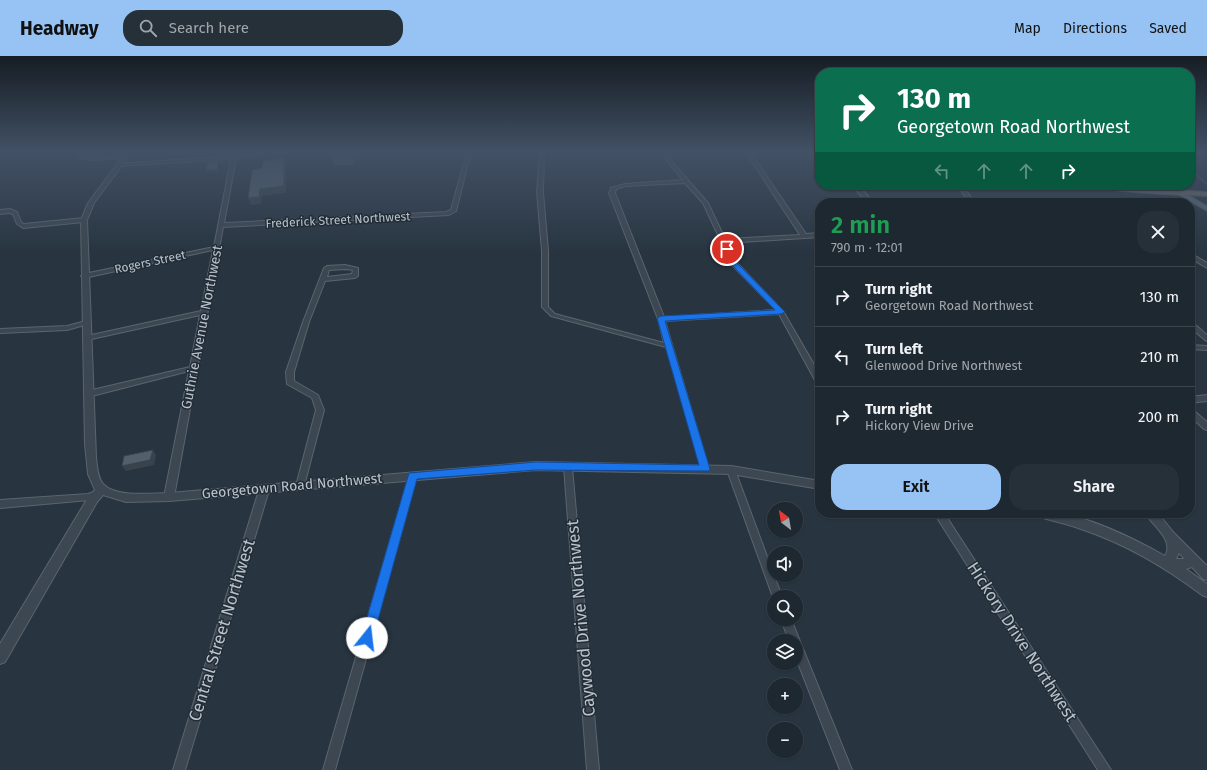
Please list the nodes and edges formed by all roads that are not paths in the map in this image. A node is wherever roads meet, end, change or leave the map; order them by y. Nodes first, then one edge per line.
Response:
1 (104, 185) edge
2 (229, 185) edge
3 (460, 185) edge
4 (540, 185) edge
5 (624, 185) edge
6 (690, 185) edge
7 (770, 185) edge
8 (1195, 188) edge
9 (1207, 188) edge
10 (859, 190) edge
11 (1155, 190) edge
12 (1186, 190) edge
13 (1207, 194) edge
14 (1194, 197) junction
15 (867, 198) edge
16 (1207, 200) edge
17 (1207, 209) edge
18 (0, 212) edge
19 (84, 220) junction
20 (221, 225) junction
21 (815, 235) edge
22 (804, 236) junction
23 (725, 241) junction
24 (216, 248) junction
25 (1195, 258) edge
26 (1207, 266) edge
27 (84, 276) junction
28 (323, 279) dead end
29 (205, 312) junction
30 (781, 312) junction
31 (661, 318) junction
32 (86, 323) junction
33 (1195, 328) edge
34 (0, 331) edge
35 (87, 338) junction
36 (1207, 339) edge
37 (669, 346) junction
38 (1195, 347) edge
39 (1207, 348) edge
40 (194, 368) junction
41 (815, 373) edge
42 (88, 394) junction
43 (1207, 398) edge
44 (1195, 399) edge
45 (1195, 416) edge
46 (1207, 427) edge
47 (568, 467) junction
48 (705, 469) junction
49 (732, 470) junction
50 (413, 476) junction
51 (815, 484) edge
52 (300, 486) junction
53 (264, 490) junction
54 (99, 492) junction
55 (169, 497) junction
56 (0, 504) edge
57 (942, 518) edge
58 (1061, 518) edge
59 (1155, 518) edge
60 (1167, 532) junction
61 (1190, 557) junction
62 (1167, 562) junction
63 (1207, 575) edge
64 (775, 590) edge
65 (1207, 591) edge
66 (0, 657) edge
67 (803, 662) edge
68 (179, 770) edge
69 (329, 770) edge
70 (593, 770) edge
71 (846, 770) edge
72 (1105, 770) edge

1 - 19 street
2 - 20 street, Guthrie Avenue Northwest
3 - 20 street, Frederick Street Northwest
4 - 37 street
5 - 31 street
6 - 23 street
7 - 22 street
8 - 9 highway
10 - 15 street
11 - 14 highway
12 - 14 highway
13 - 14 highway
14 - 16 main road
14 - 17 main road
18 - 19 street
19 - 27 street
20 - 24 street, Guthrie Avenue Northwest
21 - 22 street
22 - 23 street
23 - 30 street
24 - 27 street, Rogers Street
24 - 29 street, Guthrie Avenue Northwest
25 - 26 street
27 - 32 street
28 - 52 street
29 - 35 street
29 - 40 street, Guthrie Avenue Northwest
30 - 31 street
30 - 41 street
31 - 37 street
32 - 34 street
32 - 35 street
33 - 36 street
35 - 42 street
37 - 48 street
38 - 39 street
40 - 42 street
40 - 55 street, Guthrie Avenue Northwest
42 - 54 street
43 - 44 street
45 - 46 street
47 - 48 street, Georgetown Road Northwest
47 - 50 street, Georgetown Road Northwest
47 - 70 street, Caywood Drive Northwest
48 - 49 street, Georgetown Road Northwest
49 - 51 street, Georgetown Road Northwest
49 - 64 street
50 - 52 street, Georgetown Road Northwest
50 - 69 street
52 - 53 street, Georgetown Road Northwest
53 - 55 street, Georgetown Road Northwest
53 - 68 street, Central Street Northwest
54 - 55 street, Georgetown Road Northwest
54 - 56 street
54 - 66 street
57 - 72 street, Hickory Drive Northwest
58 - 62 street
59 - 60 street
60 - 61 street
60 - 62 street
61 - 62 street
61 - 63 street
62 - 65 street
67 - 71 street

